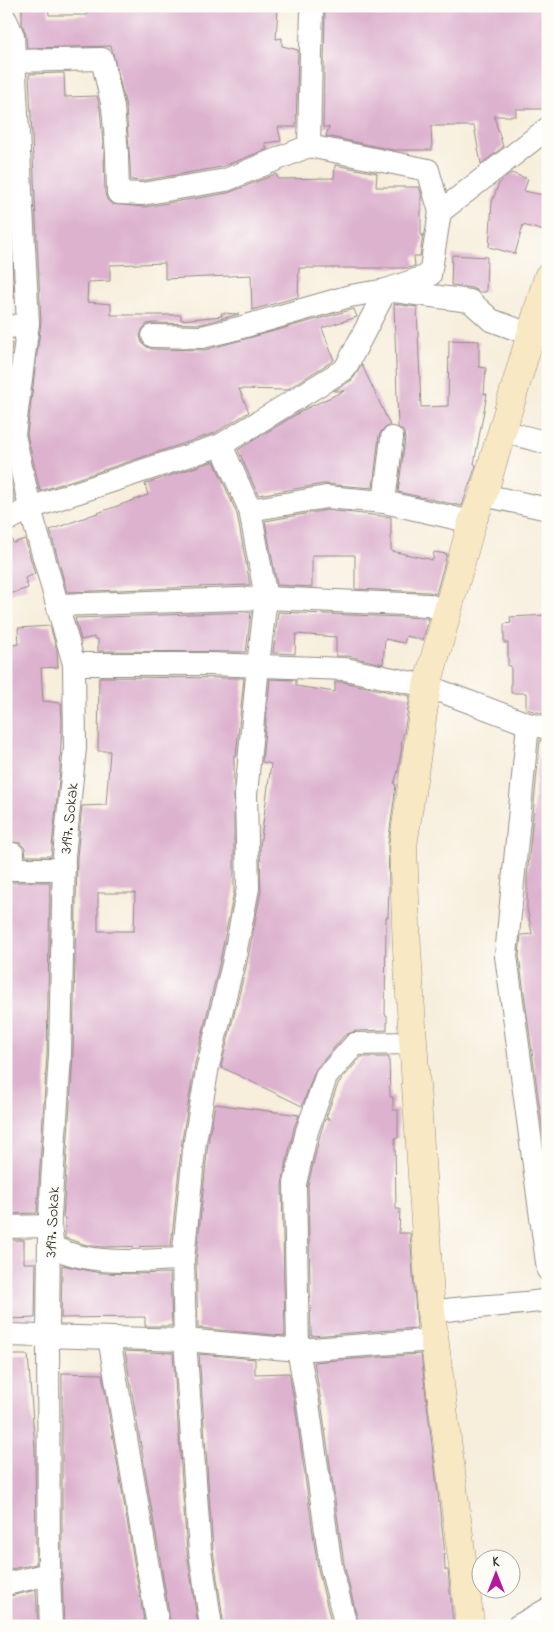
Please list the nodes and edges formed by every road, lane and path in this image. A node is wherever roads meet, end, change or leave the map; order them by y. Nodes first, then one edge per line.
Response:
1 (312, 6) edge
2 (9, 31) edge
3 (14, 61) junction
4 (548, 128) edge
5 (309, 146) junction
6 (440, 212) junction
7 (548, 277) edge
8 (386, 290) junction
9 (28, 323) junction
10 (6, 328) edge
11 (153, 336) dead end
12 (540, 336) edge
13 (502, 431) junction
14 (392, 438) dead end
15 (548, 443) edge
16 (221, 445) junction
17 (482, 495) junction
18 (384, 502) junction
19 (30, 508) junction
20 (548, 509) edge
21 (250, 510) junction
22 (6, 521) edge
23 (472, 522) junction
24 (266, 598) junction
25 (58, 605) junction
26 (447, 611) junction
27 (74, 664) junction
28 (258, 665) junction
29 (427, 686) junction
30 (538, 726) edge
31 (6, 854) edge
32 (64, 869) junction
33 (412, 1043) junction
34 (50, 1226) junction
35 (6, 1227) edge
36 (183, 1258) junction
37 (548, 1270) edge
38 (548, 1300) edge
39 (431, 1312) junction
40 (6, 1335) edge
41 (48, 1336) junction
42 (109, 1338) junction
43 (185, 1340) junction
44 (434, 1340) junction
45 (298, 1350) junction
46 (49, 1574) junction
47 (6, 1584) edge
48 (548, 1609) edge
49 (51, 1626) edge
50 (158, 1626) edge
51 (211, 1626) edge
52 (346, 1626) edge
53 (469, 1626) edge
54 (518, 1626) edge

1 - 5 street
2 - 3 street, 3197. Sokak
3 - 5 street
3 - 9 street, 3197. Sokak
4 - 6 street
5 - 6 street
6 - 8 street
7 - 12 street
8 - 11 street
8 - 12 street
8 - 16 street
9 - 10 street
9 - 19 street, 3197. Sokak
12 - 13 street
13 - 15 street
13 - 17 street
14 - 18 street
16 - 19 street
16 - 21 street
17 - 20 street
17 - 23 street
18 - 21 street
18 - 23 street
19 - 22 street
19 - 25 street, 3197. Sokak
21 - 24 street
23 - 26 street
24 - 25 street
24 - 26 street
24 - 28 street
25 - 27 street, 3197. Sokak
26 - 29 street
27 - 28 street
27 - 32 street, 3197. Sokak
28 - 29 street
28 - 36 street
29 - 30 street
29 - 33 street
30 - 37 street
31 - 32 street
32 - 34 street, 3197. Sokak
33 - 39 street
33 - 45 street
34 - 35 street
34 - 36 street
34 - 41 street, 3197. Sokak
36 - 43 street
38 - 39 street
39 - 44 street
40 - 41 street
41 - 42 street
41 - 46 street, 3197. Sokak
42 - 43 street
42 - 50 street
43 - 45 street
43 - 51 street
44 - 45 street
44 - 53 street
45 - 52 street
46 - 47 street
46 - 49 street, 3197. Sokak
48 - 54 street

